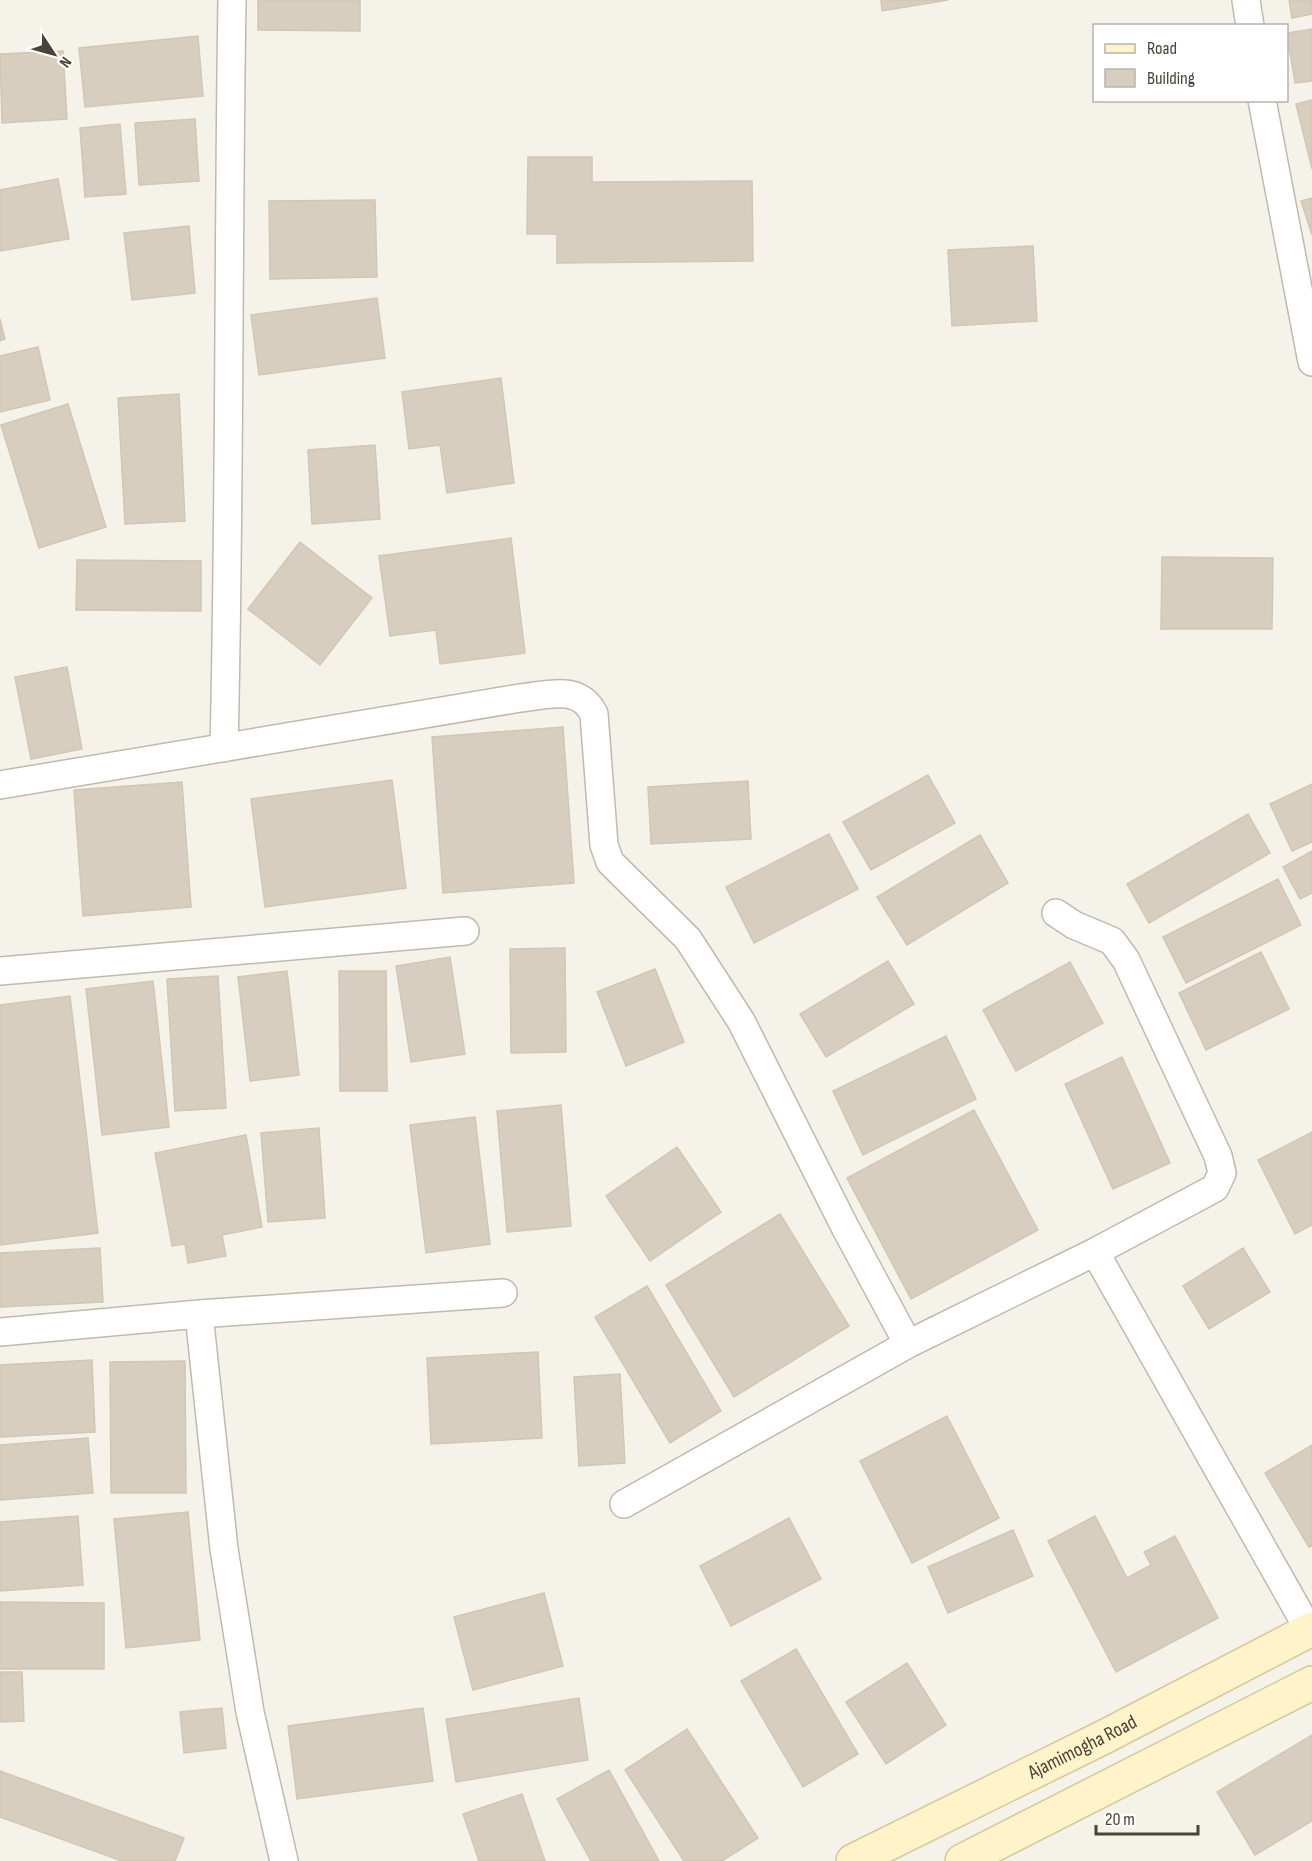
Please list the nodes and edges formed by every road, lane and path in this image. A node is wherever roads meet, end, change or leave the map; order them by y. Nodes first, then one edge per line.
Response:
1 (232, 0) edge
2 (1246, 0) edge
3 (1250, 24) edge
4 (1262, 102) edge
5 (1312, 362) edge
6 (224, 748) junction
7 (0, 785) edge
8 (1056, 913) dead end
9 (465, 931) dead end
10 (0, 971) edge
11 (1095, 1252) junction
12 (503, 1293) dead end
13 (199, 1314) junction
14 (0, 1332) edge
15 (908, 1344) junction
16 (624, 1504) dead end
17 (1311, 1630) edge
18 (1312, 1683) edge
19 (284, 1861) edge
20 (853, 1861) edge
21 (962, 1861) edge

1 - 6 street
2 - 3 street
4 - 5 street
6 - 7 street
6 - 15 street
8 - 11 street
9 - 10 street
11 - 15 street
11 - 17 street
12 - 13 street
13 - 14 street
13 - 19 street
15 - 16 street
17 - 20 main road, Ajamimogha Road
18 - 21 main road

